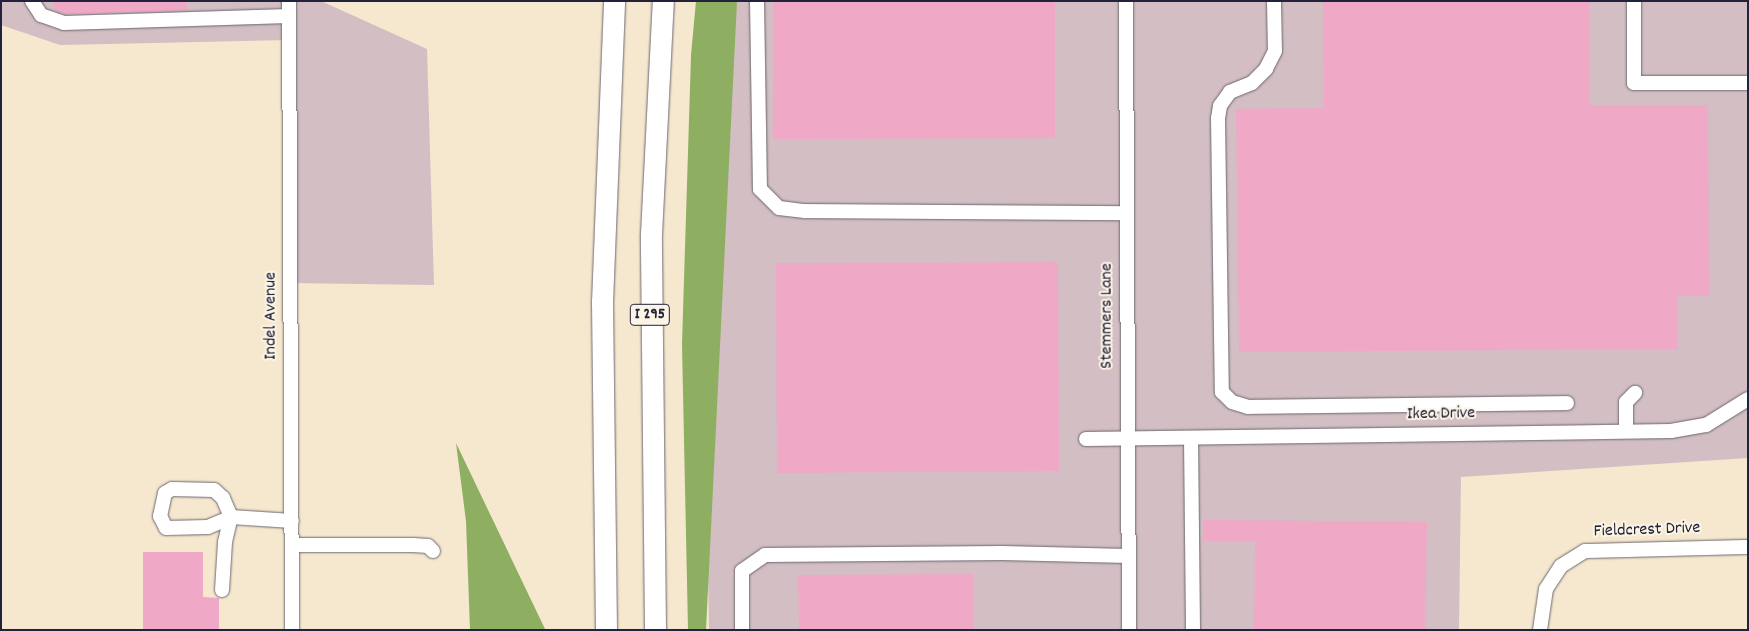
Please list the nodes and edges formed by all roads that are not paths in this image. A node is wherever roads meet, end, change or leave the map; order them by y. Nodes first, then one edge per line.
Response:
1 (32, 1) edge
2 (289, 1) edge
3 (613, 1) edge
4 (663, 1) edge
5 (757, 1) edge
6 (1126, 1) edge
7 (1274, 1) edge
8 (1634, 1) edge
9 (289, 16) junction
10 (1748, 83) edge
11 (1126, 213) junction
12 (1635, 394) dead end
13 (1748, 399) edge
14 (1567, 403) dead end
15 (1626, 431) junction
16 (1191, 438) junction
17 (1086, 439) dead end
18 (1128, 439) junction
19 (231, 518) junction
20 (292, 521) junction
21 (292, 546) junction
22 (1748, 547) edge
23 (433, 551) dead end
24 (1128, 556) junction
25 (222, 590) dead end
26 (292, 630) edge
27 (606, 630) edge
28 (654, 630) edge
29 (742, 630) edge
30 (1129, 630) edge
31 (1194, 630) edge
32 (1540, 630) edge

1 - 9 street
2 - 9 street, Indel Avenue
3 - 27 highway
4 - 28 highway, I 295
5 - 11 street
6 - 11 street, Stemmers Lane
7 - 14 street
8 - 10 street
9 - 20 street, Indel Avenue
11 - 18 street, Stemmers Lane
12 - 15 street
13 - 15 street, Ikea Drive
15 - 16 street, Ikea Drive
16 - 18 street, Ikea Drive
16 - 31 street
17 - 18 street, Ikea Drive
18 - 24 street, Stemmers Lane
19 - 19 street
19 - 20 street
19 - 25 street
20 - 21 street, Indel Avenue
21 - 23 street
21 - 26 street, Indel Avenue
22 - 32 street, Fieldcrest Drive
24 - 29 street
24 - 30 street, Stemmers Lane

